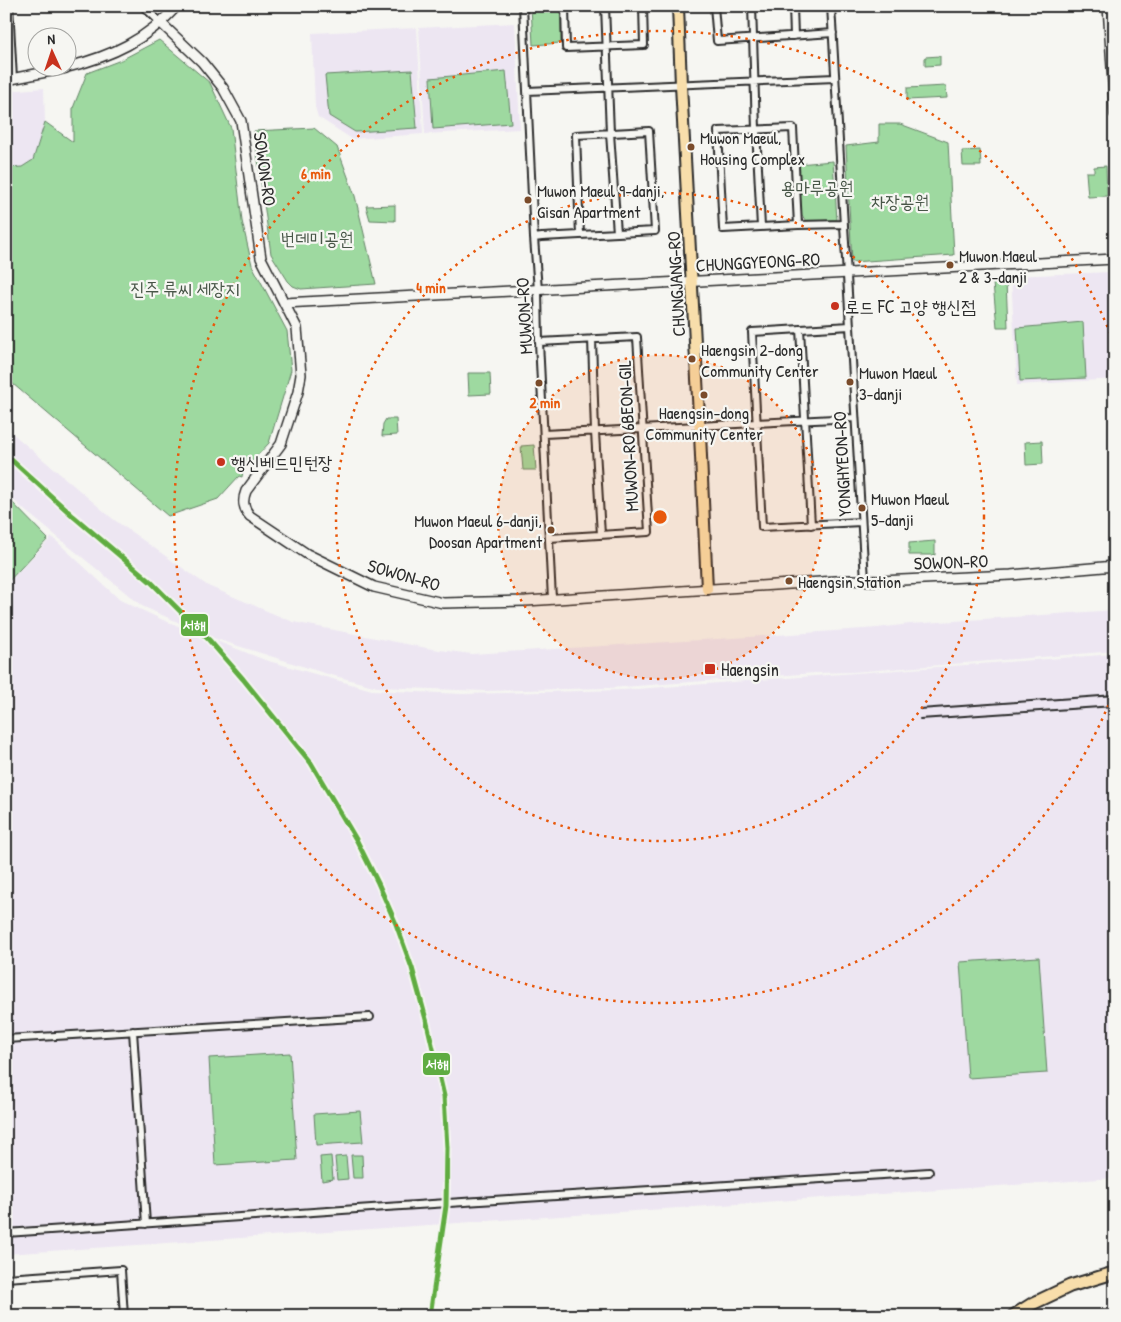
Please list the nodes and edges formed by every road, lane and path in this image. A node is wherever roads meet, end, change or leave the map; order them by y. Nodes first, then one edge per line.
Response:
1 (9, 6) edge
2 (144, 6) edge
3 (177, 6) edge
4 (523, 6) edge
5 (565, 6) edge
6 (605, 6) edge
7 (643, 6) edge
8 (678, 6) edge
9 (714, 6) edge
10 (752, 6) edge
11 (793, 6) edge
12 (831, 6) edge
13 (1108, 6) edge
14 (161, 23) junction
15 (832, 33) junction
16 (794, 36) junction
17 (753, 38) junction
18 (8, 44) edge
19 (607, 46) junction
20 (78, 64) edge
21 (28, 75) edge
22 (835, 78) junction
23 (10, 79) edge
24 (754, 82) junction
25 (681, 85) junction
26 (608, 87) junction
27 (527, 91) junction
28 (1115, 114) edge
29 (756, 129) junction
30 (610, 133) junction
31 (844, 224) junction
32 (798, 225) junction
33 (761, 227) junction
34 (617, 233) junction
35 (580, 235) junction
36 (534, 238) junction
37 (1115, 259) edge
38 (847, 274) junction
39 (692, 282) junction
40 (538, 290) junction
41 (284, 303) junction
42 (850, 326) junction
43 (800, 329) junction
44 (592, 339) junction
45 (539, 342) junction
46 (854, 418) junction
47 (805, 421) junction
48 (757, 423) junction
49 (700, 426) junction
50 (643, 429) junction
51 (595, 432) junction
52 (544, 434) junction
53 (861, 522) junction
54 (811, 525) junction
55 (601, 535) junction
56 (548, 538) junction
57 (1115, 566) edge
58 (865, 580) junction
59 (707, 589) junction
60 (552, 599) junction
61 (370, 1017) dead end
62 (133, 1031) junction
63 (6, 1038) edge
64 (929, 1172) dead end
65 (146, 1224) junction
66 (6, 1233) edge
67 (1115, 1273) edge
68 (6, 1278) edge
69 (1115, 1278) edge
70 (124, 1316) edge
71 (1013, 1316) edge
72 (1022, 1316) edge

1 - 18 street
2 - 14 street
3 - 14 main road
4 - 27 street, MUWON-RO
5 - 19 street
6 - 19 street
7 - 19 street
8 - 25 main road, CHUNGJANG-RO
9 - 17 street
10 - 17 street
11 - 16 street
12 - 15 street, YONGHYEON-RO
13 - 28 main road
14 - 20 main road
14 - 41 main road, SOWON-RO
15 - 16 street
15 - 22 street, YONGHYEON-RO
16 - 17 street
17 - 24 street
18 - 23 street
19 - 26 street
21 - 23 main road
22 - 24 street
22 - 31 street, YONGHYEON-RO
24 - 25 street
24 - 29 street
25 - 26 street
25 - 39 main road, CHUNGJANG-RO
26 - 27 street
26 - 30 street
27 - 36 street, MUWON-RO
29 - 32 street
29 - 33 street
29 - 33 street
30 - 34 street
30 - 34 street
30 - 35 street
31 - 32 street
31 - 38 street, YONGHYEON-RO
32 - 33 street
34 - 35 street
35 - 36 street
36 - 40 street, MUWON-RO
37 - 38 main road, CHUNGGYEONG-RO
38 - 39 main road, CHUNGGYEONG-RO
38 - 42 street, YONGHYEON-RO
39 - 40 main road, CHUNGGYEONG-RO
39 - 49 main road, CHUNGJANG-RO
40 - 41 main road, CHUNGGYEONG-RO
40 - 45 street, MUWON-RO
41 - 60 main road, SOWON-RO
42 - 43 street
42 - 46 street, YONGHYEON-RO
43 - 47 street
43 - 48 street
44 - 45 street, MUWON-RO 6BEON-GIL
44 - 50 street, MUWON-RO 6BEON-GIL
44 - 51 street
45 - 52 street, MUWON-RO
46 - 47 street
46 - 53 street, YONGHYEON-RO
47 - 48 street
47 - 54 street
48 - 49 street
48 - 54 street
49 - 50 street
49 - 59 main road, CHUNGJANG-RO
50 - 51 street
50 - 55 street, MUWON-RO 6BEON-GIL
51 - 52 street
51 - 55 street
52 - 56 street, MUWON-RO
53 - 54 street
53 - 58 street, YONGHYEON-RO
55 - 56 street, MUWON-RO 6BEON-GIL
56 - 60 street, MUWON-RO
57 - 58 main road, SOWON-RO
58 - 59 main road, SOWON-RO
59 - 60 main road, SOWON-RO
61 - 62 street
62 - 63 street
62 - 65 street
64 - 65 street
65 - 66 street
67 - 71 highway
68 - 70 street
69 - 72 highway

